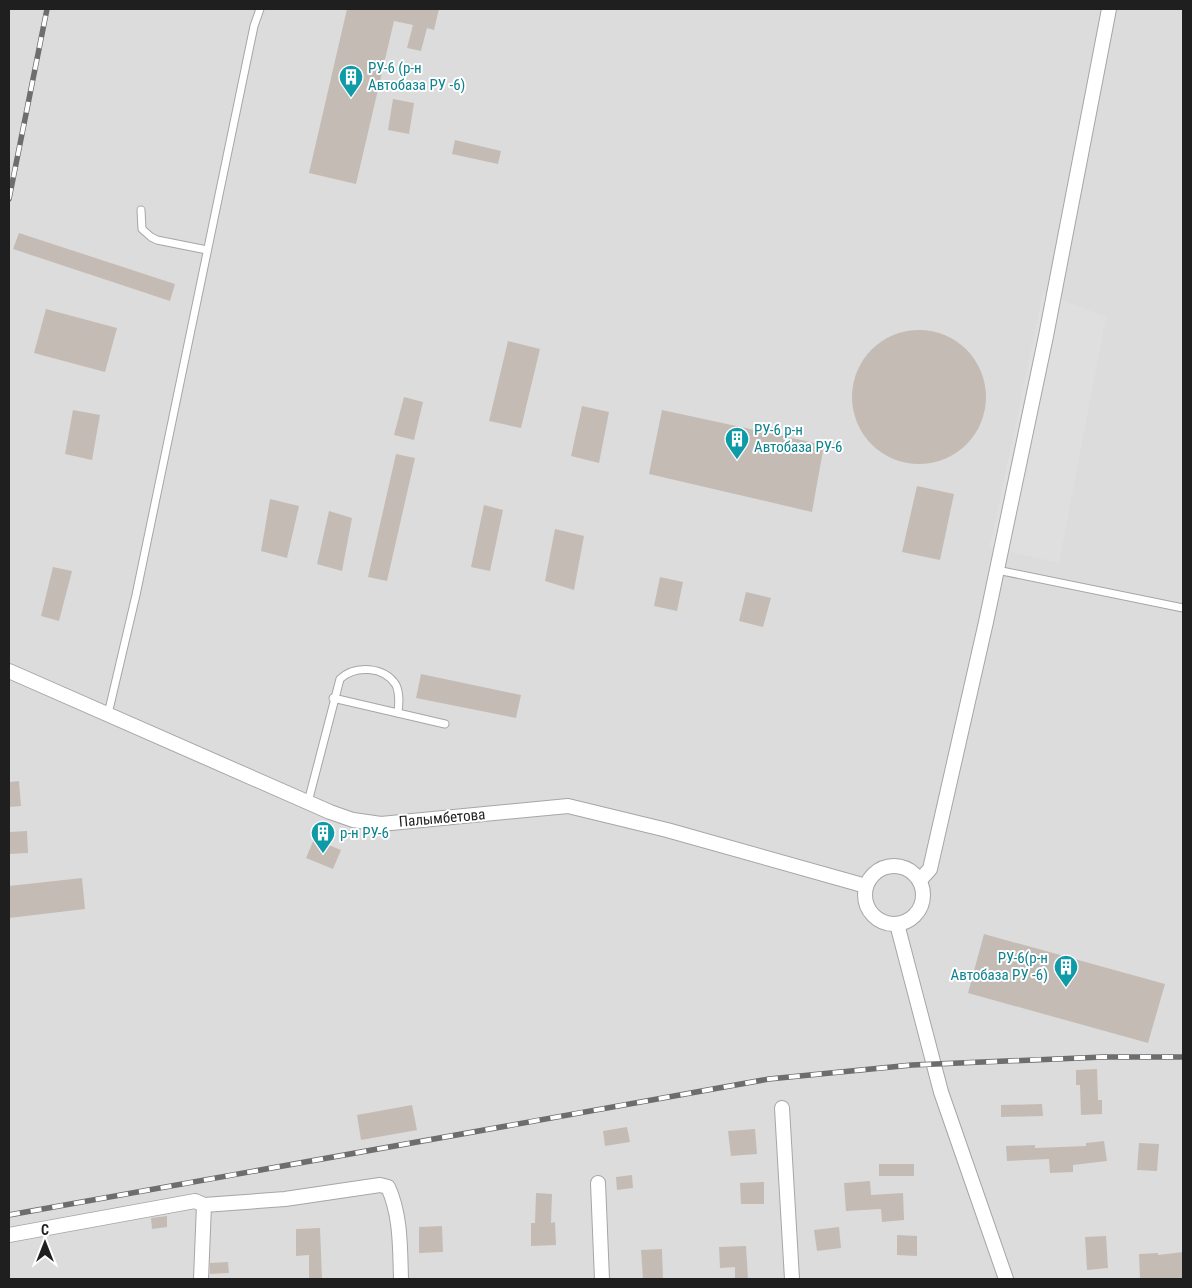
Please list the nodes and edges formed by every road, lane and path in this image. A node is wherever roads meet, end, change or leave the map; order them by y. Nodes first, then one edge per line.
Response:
1 (260, 9) edge
2 (1108, 9) edge
3 (141, 210) dead end
4 (207, 250) junction
5 (997, 570) junction
6 (1183, 608) edge
7 (9, 672) edge
8 (333, 698) junction
9 (398, 713) junction
10 (108, 714) junction
11 (445, 724) dead end
12 (308, 802) junction
13 (920, 880) junction
14 (866, 886) junction
15 (898, 924) junction
16 (782, 1108) dead end
17 (598, 1183) dead end
18 (204, 1205) junction
19 (9, 1235) edge
20 (201, 1279) edge
21 (401, 1279) edge
22 (602, 1279) edge
23 (792, 1279) edge
24 (1006, 1279) edge

1 - 4 lane
2 - 5 street
3 - 4 lane
4 - 10 lane
5 - 6 lane
5 - 13 street
7 - 10 street, Палымбетова
8 - 9 lane
8 - 9 lane
8 - 12 lane
9 - 11 lane
10 - 12 street, Палымбетова
12 - 14 street, Палымбетова
13 - 14 street
13 - 15 street
14 - 15 street
15 - 24 street
16 - 23 street
17 - 22 street
18 - 19 street
18 - 20 street
18 - 21 street

